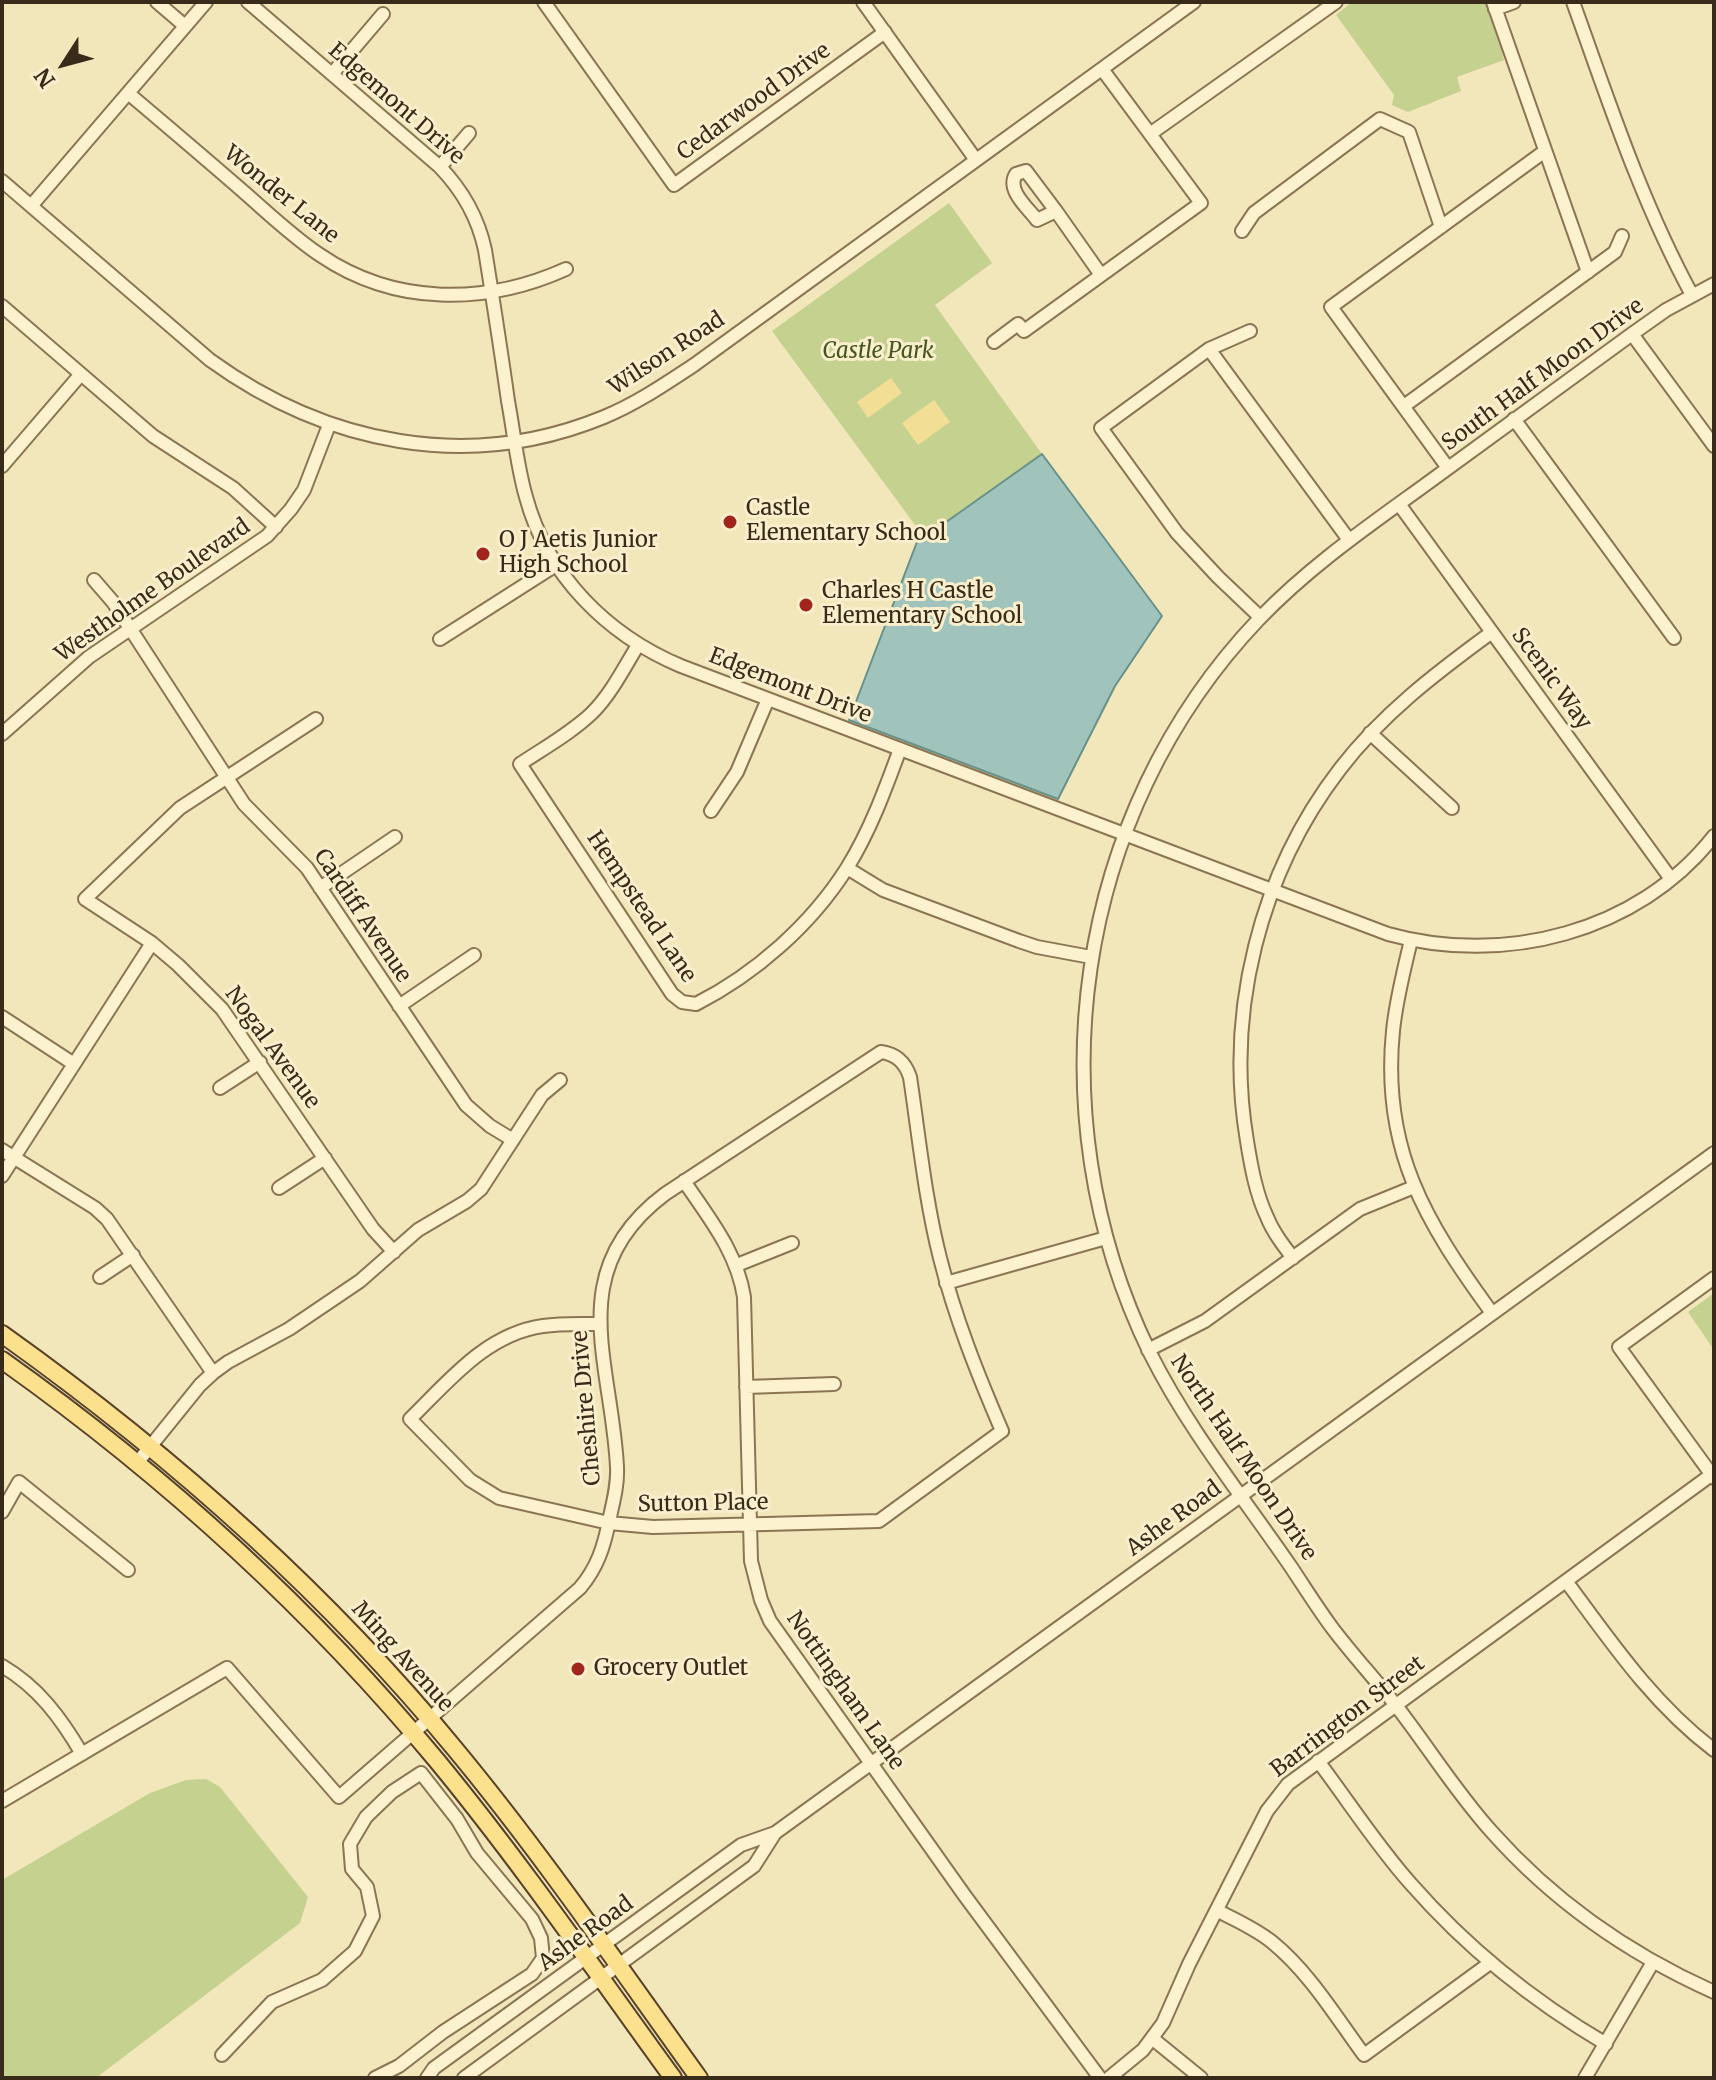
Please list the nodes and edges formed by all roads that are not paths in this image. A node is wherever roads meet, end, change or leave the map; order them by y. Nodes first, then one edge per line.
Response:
1 (157, 2) edge
2 (206, 2) edge
3 (248, 2) edge
4 (544, 2) edge
5 (863, 2) edge
6 (1194, 2) edge
7 (1336, 2) edge
8 (1514, 2) edge
9 (1573, 2) edge
10 (1494, 5) edge
11 (383, 14) dead end
12 (185, 26) junction
13 (885, 32) junction
14 (1102, 69) junction
15 (332, 74) junction
16 (128, 93) junction
17 (469, 133) dead end
18 (1150, 134) junction
19 (1545, 151) junction
20 (976, 160) junction
21 (440, 167) junction
22 (2, 181) edge
23 (31, 206) junction
24 (1056, 211) dead end
25 (1441, 227) junction
26 (1242, 231) dead end
27 (1622, 236) dead end
28 (566, 269) dead end
29 (1588, 272) junction
30 (1101, 275) junction
31 (1714, 284) edge
32 (492, 293) junction
33 (1692, 295) junction
34 (2, 306) edge
35 (1250, 331) dead end
36 (1632, 334) junction
37 (994, 342) dead end
38 (1209, 349) junction
39 (81, 374) junction
40 (1404, 406) junction
41 (1514, 419) junction
42 (329, 425) junction
43 (515, 441) junction
44 (1714, 446) edge
45 (2, 466) edge
46 (1448, 468) junction
47 (1399, 504) junction
48 (276, 527) junction
49 (1349, 540) junction
50 (556, 565) junction
51 (94, 580) dead end
52 (1260, 617) junction
53 (130, 628) junction
54 (1492, 632) junction
55 (1674, 638) dead end
56 (440, 639) dead end
57 (638, 645) junction
58 (768, 699) junction
59 (316, 719) dead end
60 (1370, 733) junction
61 (2, 734) edge
62 (900, 749) junction
63 (226, 777) junction
64 (1452, 808) dead end
65 (711, 811) dead end
66 (1124, 834) junction
67 (1714, 836) edge
68 (395, 837) dead end
69 (847, 868) junction
70 (1671, 879) junction
71 (320, 888) junction
72 (1273, 890) junction
73 (1411, 940) junction
74 (152, 943) junction
75 (474, 955) dead end
76 (1091, 957) junction
77 (399, 1006) junction
78 (2, 1017) edge
79 (260, 1062) junction
80 (74, 1064) junction
81 (560, 1080) dead end
82 (220, 1088) dead end
83 (513, 1140) junction
84 (2, 1150) edge
85 (1714, 1153) edge
86 (15, 1157) junction
87 (325, 1158) junction
88 (2, 1176) edge
89 (684, 1181) junction
90 (1414, 1187) junction
91 (279, 1188) dead end
92 (1106, 1238) junction
93 (792, 1243) dead end
94 (394, 1252) junction
95 (133, 1255) junction
96 (1293, 1258) junction
97 (737, 1265) junction
98 (100, 1277) dead end
99 (1714, 1278) edge
100 (946, 1283) junction
101 (1492, 1313) junction
102 (599, 1324) junction
103 (2, 1334) edge
104 (1148, 1350) junction
105 (2, 1360) edge
106 (213, 1373) junction
107 (834, 1384) dead end
108 (746, 1387) junction
109 (150, 1446) junction
110 (137, 1463) junction
111 (1713, 1477) edge
112 (1242, 1494) junction
113 (2, 1512) edge
114 (609, 1523) junction
115 (750, 1524) junction
116 (128, 1570) dead end
117 (1566, 1581) junction
118 (2, 1666) edge
119 (1395, 1705) junction
120 (428, 1717) junction
121 (412, 1732) junction
122 (1714, 1750) edge
123 (82, 1754) junction
124 (1318, 1761) junction
125 (871, 1764) junction
126 (2, 1801) edge
127 (775, 1833) junction
128 (1218, 1911) junction
129 (605, 1946) junction
130 (585, 1959) junction
131 (1653, 1962) junction
132 (1490, 1963) junction
133 (619, 1966) junction
134 (601, 1980) junction
135 (1714, 1992) edge
136 (1153, 2039) junction
137 (1606, 2044) junction
138 (222, 2055) dead end
139 (375, 2078) edge
140 (427, 2078) edge
141 (464, 2078) edge
142 (673, 2078) edge
143 (699, 2078) edge
144 (1100, 2078) edge
145 (1109, 2078) edge
146 (1201, 2078) edge
147 (1585, 2078) edge

1 - 12 street
2 - 12 street
3 - 15 street, Edgemont Drive
4 - 13 street, Cedarwood Drive
5 - 13 street
6 - 14 street, Wilson Road
7 - 18 street
8 - 10 street
9 - 33 street
10 - 19 street
11 - 15 street
12 - 16 street
13 - 20 street
14 - 18 street
14 - 20 street, Wilson Road
15 - 21 street, Edgemont Drive
16 - 23 street
16 - 32 street, Wonder Lane
17 - 21 street
18 - 30 street
19 - 25 street
19 - 29 street
20 - 43 street, Wilson Road
21 - 32 street, Edgemont Drive
22 - 23 street, Wilson Road
23 - 42 street, Wilson Road
24 - 30 street
25 - 26 street
25 - 40 street
27 - 29 street
28 - 32 street, Wonder Lane
29 - 40 street
30 - 37 street
31 - 33 street, South Half Moon Drive
32 - 43 street, Edgemont Drive
33 - 36 street, South Half Moon Drive
34 - 39 street
35 - 38 street
36 - 41 street, South Half Moon Drive
36 - 44 street
38 - 49 street
38 - 52 street
39 - 45 street
39 - 48 street
40 - 46 street
41 - 46 street, South Half Moon Drive
41 - 55 street
42 - 43 street, Wilson Road
42 - 48 street, Westholme Boulevard
43 - 50 street, Edgemont Drive
46 - 47 street, South Half Moon Drive
47 - 49 street, North Half Moon Drive
47 - 54 street, Scenic Way
48 - 53 street, Westholme Boulevard
49 - 52 street, North Half Moon Drive
50 - 56 street
50 - 57 street, Edgemont Drive
51 - 53 street, Cardiff Avenue
52 - 66 street, North Half Moon Drive
53 - 61 street, Westholme Boulevard
53 - 63 street, Cardiff Avenue
54 - 60 street
54 - 70 street, Scenic Way
57 - 58 street, Edgemont Drive
57 - 69 street, Hempstead Lane
58 - 62 street, Edgemont Drive
58 - 65 street
59 - 63 street
60 - 64 street
60 - 72 street
62 - 66 street, Edgemont Drive
62 - 69 street, Hempstead Lane
63 - 71 street, Cardiff Avenue
63 - 74 street, Nogal Avenue
66 - 72 street, Edgemont Drive
66 - 76 street, North Half Moon Drive
67 - 70 street, Edgemont Drive
68 - 71 street
69 - 76 street
70 - 73 street, Edgemont Drive
71 - 77 street, Cardiff Avenue
72 - 73 street, Edgemont Drive
72 - 96 street
73 - 90 street
74 - 79 street, Nogal Avenue
74 - 80 street
75 - 77 street
76 - 92 street, North Half Moon Drive
77 - 83 street, Cardiff Avenue
78 - 80 street
79 - 82 street
79 - 87 street, Nogal Avenue
80 - 86 street
81 - 83 street
83 - 94 street
84 - 86 street
85 - 101 street, Ashe Road
86 - 88 street
86 - 95 street
87 - 91 street
87 - 94 street, Nogal Avenue
89 - 97 street, Nottingham Lane
89 - 100 street, Cheshire Drive
89 - 102 street, Cheshire Drive
90 - 96 street
90 - 101 street
92 - 100 street
92 - 104 street, North Half Moon Drive
93 - 97 street
94 - 106 street
95 - 98 street
95 - 106 street
96 - 104 street
97 - 108 street, Nottingham Lane
99 - 111 street
100 - 115 street, Sutton Place
101 - 112 street, Ashe Road
102 - 114 street, Cheshire Drive
102 - 114 street, Sutton Place
103 - 109 main road, Ming Avenue
104 - 112 street, North Half Moon Drive
105 - 110 main road, Ming Avenue
106 - 109 street
107 - 108 street
108 - 115 street, Nottingham Lane
109 - 110 street
109 - 120 main road, Ming Avenue
110 - 121 main road, Ming Avenue
111 - 117 street, Barrington Street
112 - 119 street, North Half Moon Drive
112 - 125 street, Ashe Road
113 - 116 street
114 - 115 street, Sutton Place
114 - 120 street, Cheshire Drive
115 - 125 street, Nottingham Lane
117 - 119 street, Barrington Street
117 - 122 street
118 - 123 street
119 - 124 street, Barrington Street
119 - 131 street, North Half Moon Drive
120 - 121 street, Cheshire Drive
120 - 129 main road, Ming Avenue
121 - 123 street, Cheshire Drive
121 - 130 main road, Ming Avenue
123 - 126 street
124 - 128 street, Barrington Street
124 - 132 street
125 - 127 street, Ashe Road
125 - 144 street, Nottingham Lane
127 - 129 street, Ashe Road
127 - 133 street, Ashe Road
128 - 132 street
128 - 136 street, Barrington Street
129 - 130 street, Ashe Road
129 - 133 main road, Ming Avenue
130 - 134 main road, Ming Avenue
130 - 140 street, Ashe Road
131 - 135 street, North Half Moon Drive
131 - 137 street
132 - 137 street
133 - 134 street, Ashe Road
133 - 143 main road, Ming Avenue
134 - 141 street, Ashe Road
134 - 142 main road, Ming Avenue
136 - 145 street, Barrington Street
136 - 146 street
137 - 147 street
138 - 139 street

